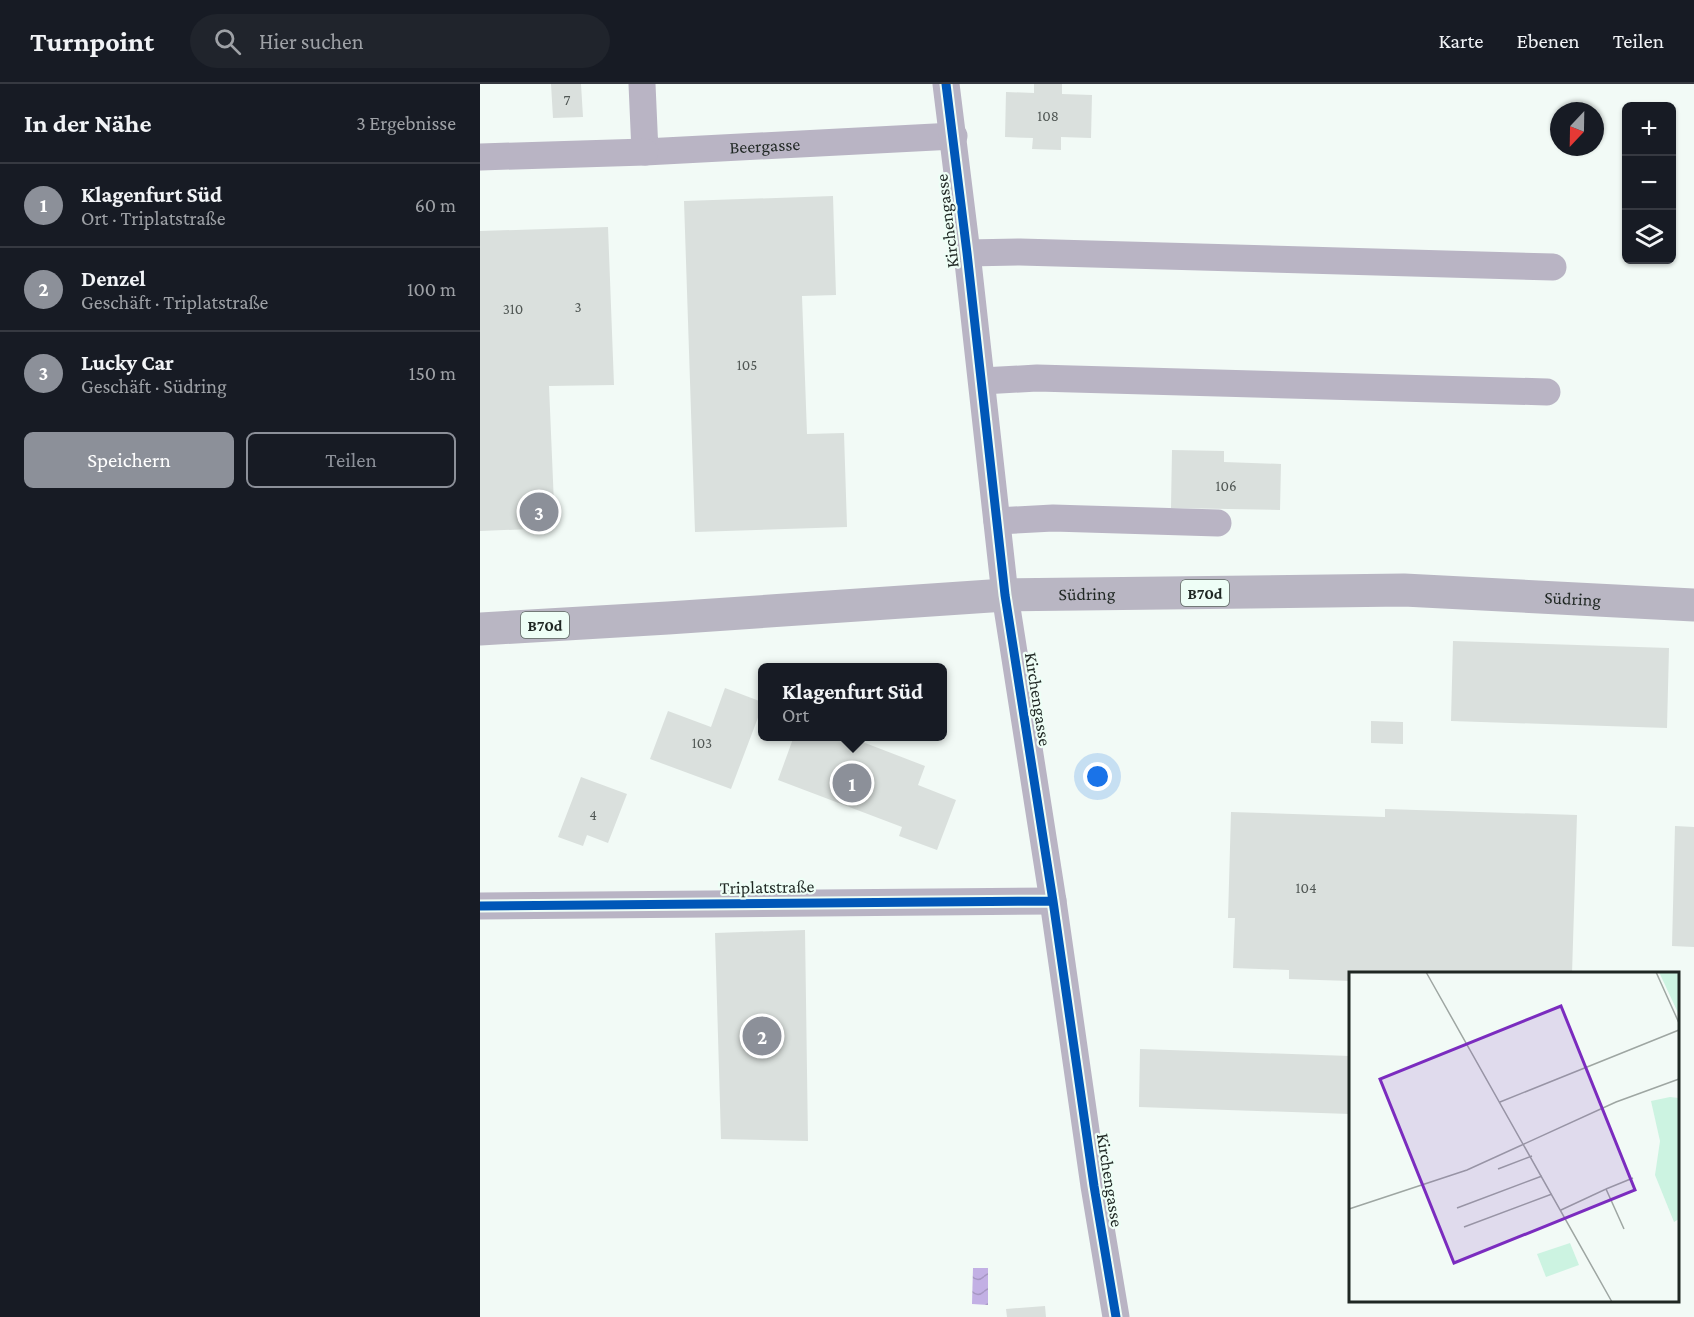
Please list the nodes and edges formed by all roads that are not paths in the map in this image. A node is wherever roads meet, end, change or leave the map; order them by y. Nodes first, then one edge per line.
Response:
1 (642, 84) edge
2 (946, 84) edge
3 (954, 136) junction
4 (645, 153) junction
5 (480, 157) edge
6 (967, 253) junction
7 (1553, 267) dead end
8 (982, 381) junction
9 (1547, 392) dead end
10 (997, 521) junction
11 (1218, 523) dead end
12 (1005, 595) junction
13 (1694, 605) edge
14 (480, 628) edge
15 (1053, 901) junction
16 (480, 906) edge
17 (1116, 1317) edge

1 - 4 street
2 - 3 street, Kirchengasse
3 - 4 street, Beergasse
3 - 6 street, Kirchengasse
4 - 5 street, Beergasse
6 - 7 street
6 - 8 street, Kirchengasse
8 - 9 street
8 - 10 street, Kirchengasse
10 - 11 street
10 - 12 street, Kirchengasse
12 - 13 main road, Südring / B70d
12 - 14 main road, Südring / B70d
12 - 15 street, Kirchengasse
15 - 16 street, Triplatstraße
15 - 17 street, Kirchengasse

